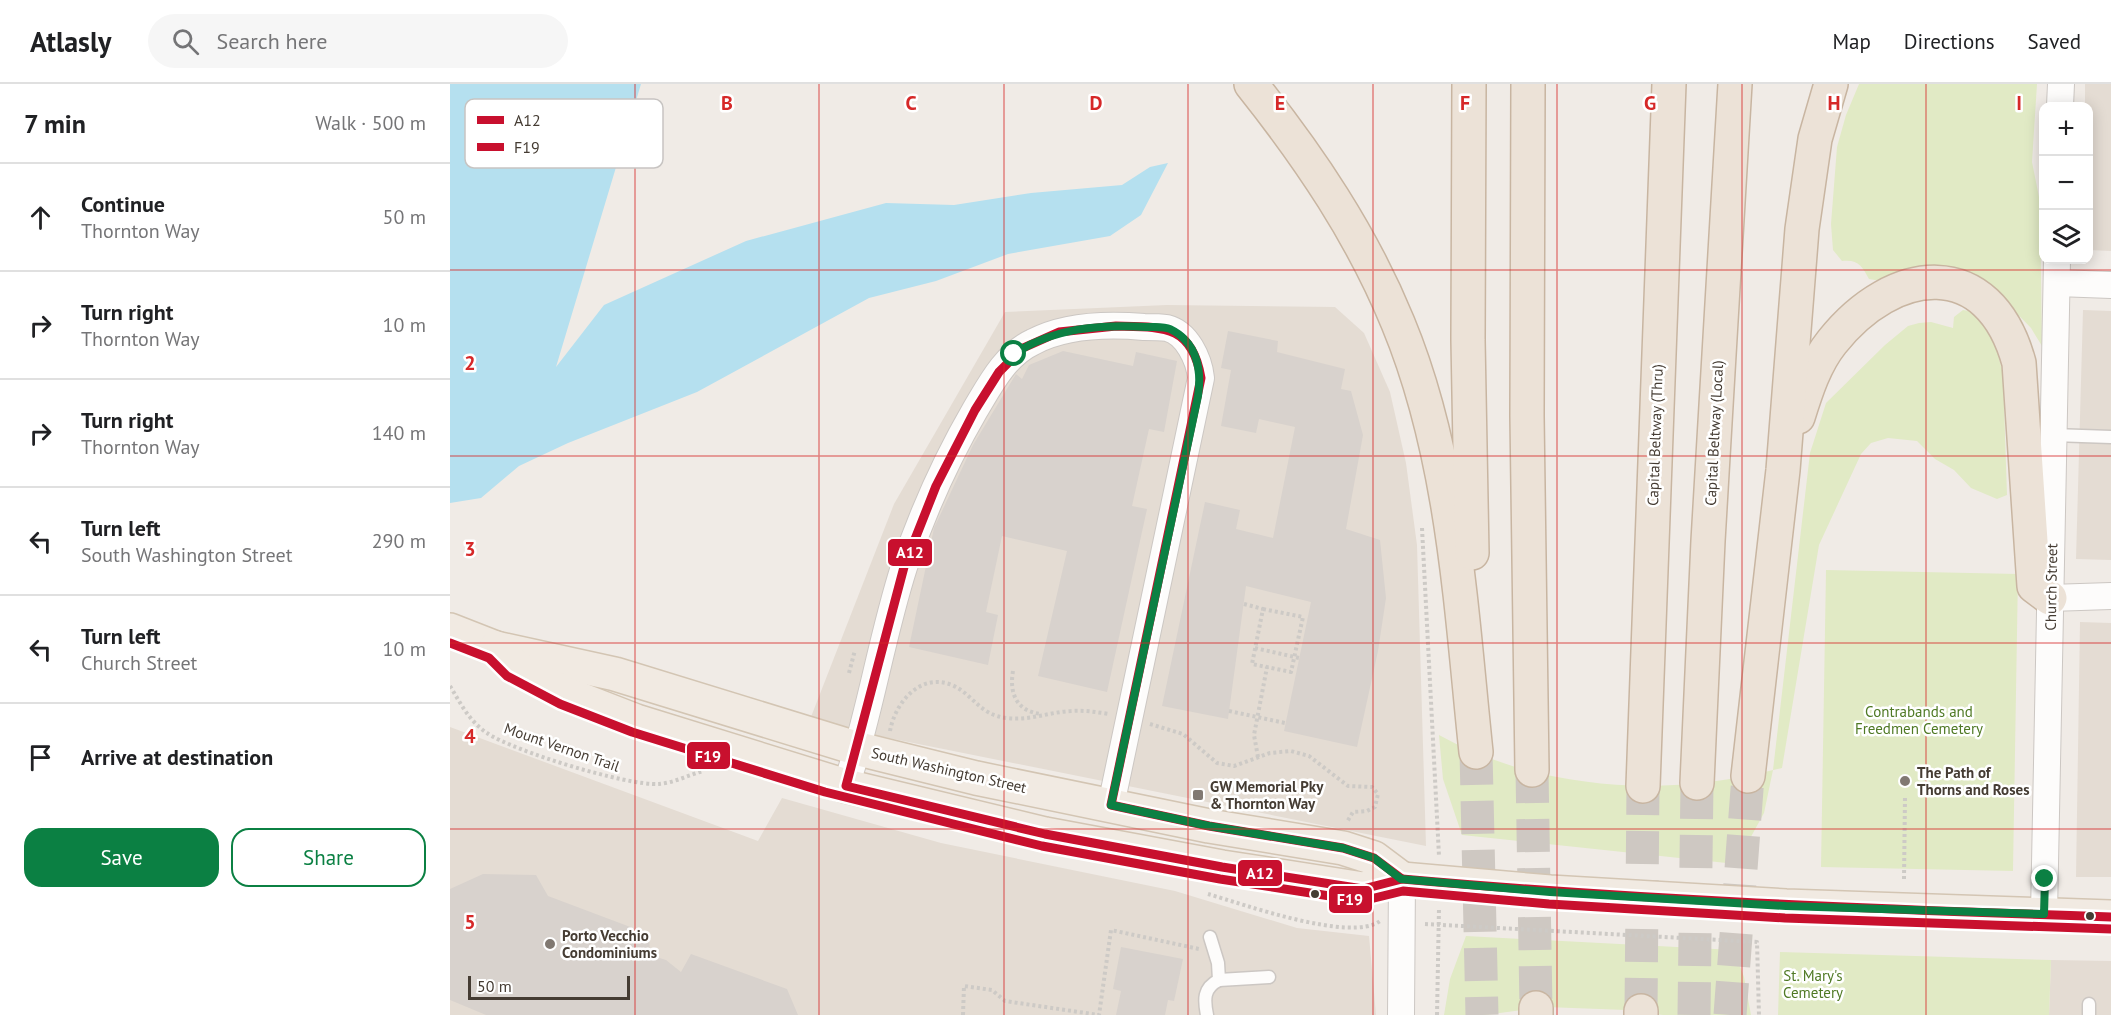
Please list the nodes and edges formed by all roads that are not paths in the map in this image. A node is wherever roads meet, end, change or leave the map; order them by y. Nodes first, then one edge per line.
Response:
1 (1251, 84) edge
2 (1468, 84) edge
3 (1515, 84) edge
4 (1527, 84) edge
5 (1669, 84) edge
6 (1735, 84) edge
7 (1831, 84) edge
8 (2061, 84) edge
9 (2060, 102) edge
10 (2057, 271) edge
11 (2111, 285) edge
12 (1527, 416) junction
13 (2053, 435) junction
14 (2111, 436) edge
15 (1783, 470) junction
16 (2111, 596) edge
17 (2050, 598) junction
18 (450, 630) edge
19 (496, 648) junction
20 (873, 745) junction
21 (1532, 770) tunnel mouth
22 (1748, 776) tunnel mouth
23 (1697, 783) tunnel mouth
24 (846, 786) junction
25 (1643, 786) tunnel mouth
26 (1111, 805) junction
27 (1401, 879) junction
28 (2044, 914) junction
29 (2111, 917) edge
30 (1210, 937) dead end
31 (1269, 977) dead end
32 (1218, 980) junction
33 (1207, 1015) edge
34 (1401, 1015) edge

1 - 2 highway
3 - 12 highway
4 - 12 highway
5 - 25 highway, Capital Beltway (Thru)
6 - 23 highway, Capital Beltway (Local)
7 - 15 highway
8 - 9 street
10 - 11 street
10 - 13 street, Church Street
12 - 21 highway
13 - 14 lane
13 - 17 street, Church Street
15 - 17 highway
15 - 22 highway
16 - 17 street
17 - 28 street, Church Street
18 - 19 main road, South Washington Street
19 - 20 main road, South Washington Street
19 - 24 main road, South Washington Street
20 - 24 street
20 - 26 main road, South Washington Street
20 - 26 street
24 - 27 main road, South Washington Street
26 - 27 main road, South Washington Street
27 - 28 main road, South Washington Street
27 - 34 street
28 - 29 main road, South Washington Street
30 - 32 lane
31 - 32 lane
32 - 33 lane

